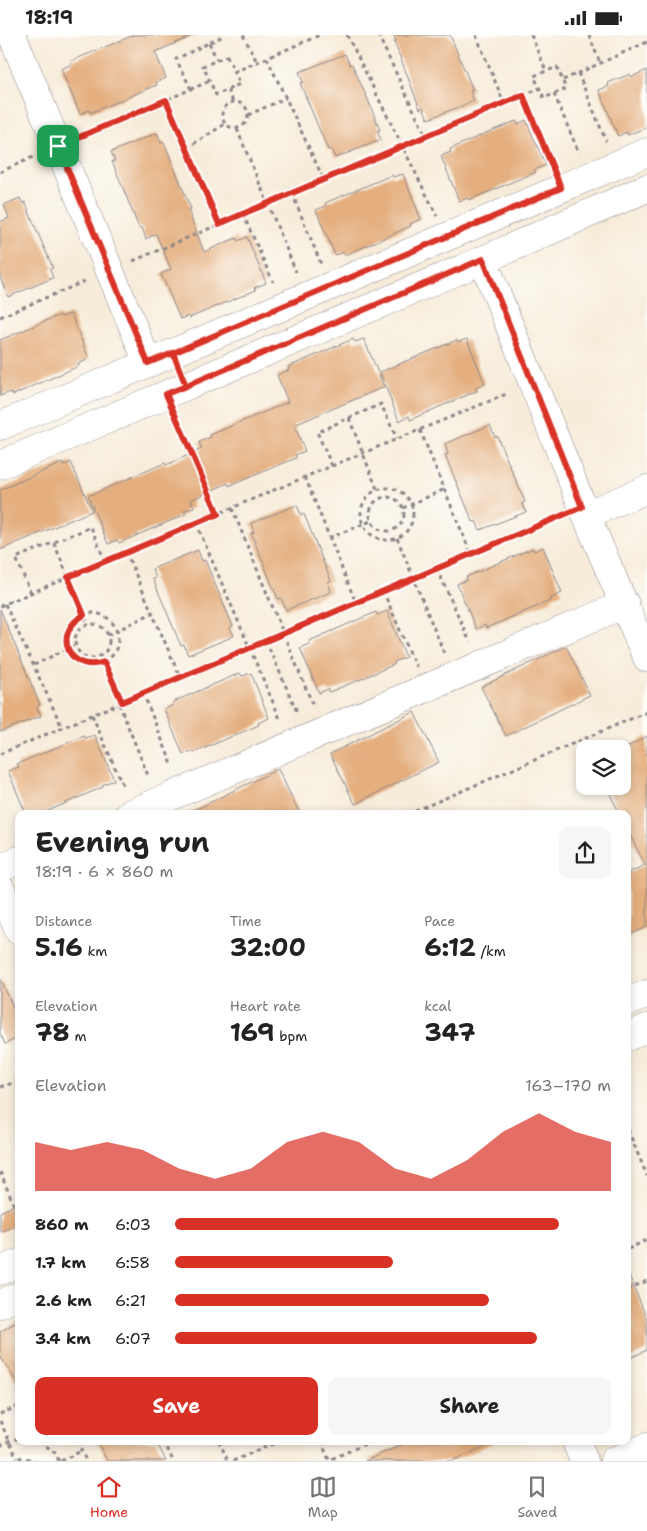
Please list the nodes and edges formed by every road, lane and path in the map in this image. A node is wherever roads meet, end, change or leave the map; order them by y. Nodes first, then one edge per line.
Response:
1 (12, 35) edge
2 (225, 35) edge
3 (243, 35) edge
4 (320, 35) edge
5 (347, 35) edge
6 (378, 35) edge
7 (476, 35) edge
8 (531, 35) edge
9 (588, 35) edge
10 (210, 43) junction
11 (647, 43) edge
12 (267, 58) junction
13 (217, 60) junction
14 (257, 62) junction
15 (600, 63) junction
16 (546, 71) junction
17 (234, 72) junction
18 (578, 73) junction
19 (563, 79) junction
20 (210, 81) junction
21 (540, 88) junction
22 (191, 89) junction
23 (228, 90) junction
24 (554, 94) junction
25 (523, 95) junction
26 (286, 98) junction
27 (166, 100) junction
28 (233, 102) junction
29 (504, 103) junction
30 (248, 115) junction
31 (225, 125) junction
32 (237, 129) junction
33 (426, 136) junction
34 (58, 146) junction
35 (402, 146) junction
36 (187, 149) junction
37 (647, 152) edge
38 (616, 165) junction
39 (0, 172) edge
40 (589, 176) junction
41 (324, 180) junction
42 (561, 188) junction
43 (647, 188) edge
44 (292, 193) junction
45 (268, 203) junction
46 (243, 214) junction
47 (219, 224) junction
48 (447, 236) junction
49 (483, 259) junction
50 (110, 271) junction
51 (306, 296) junction
52 (0, 317) edge
53 (160, 358) junction
54 (533, 384) junction
55 (176, 390) junction
56 (348, 418) junction
57 (0, 426) edge
58 (420, 430) junction
59 (397, 439) junction
60 (363, 453) junction
61 (0, 465) edge
62 (332, 466) junction
63 (304, 477) junction
64 (377, 489) junction
65 (445, 489) junction
66 (647, 489) edge
67 (412, 504) junction
68 (232, 508) junction
69 (403, 508) junction
70 (584, 511) junction
71 (218, 514) junction
72 (371, 521) junction
73 (196, 523) junction
74 (363, 524) junction
75 (330, 538) junction
76 (397, 538) junction
77 (54, 543) junction
78 (126, 552) junction
79 (471, 554) junction
80 (105, 561) junction
81 (437, 569) junction
82 (68, 577) junction
83 (414, 578) junction
84 (383, 591) junction
85 (30, 593) junction
86 (5, 603) junction
87 (356, 603) junction
88 (625, 604) junction
89 (0, 605) edge
90 (152, 613) junction
91 (84, 615) junction
92 (88, 625) junction
93 (117, 631) junction
94 (284, 633) junction
95 (108, 635) junction
96 (266, 641) junction
97 (75, 645) junction
98 (250, 648) junction
99 (68, 649) junction
100 (647, 659) edge
101 (104, 662) junction
102 (34, 665) junction
103 (481, 665) junction
104 (454, 676) junction
105 (180, 677) junction
106 (425, 688) junction
107 (143, 693) junction
108 (120, 703) junction
109 (647, 712) edge
110 (92, 715) junction
111 (62, 727) junction
112 (308, 738) junction
113 (0, 754) edge
114 (183, 791) junction
115 (141, 809) edge
116 (417, 810) edge
117 (15, 862) edge
118 (0, 868) edge
119 (0, 889) edge
120 (15, 922) edge
121 (647, 994) edge
122 (631, 1001) edge
123 (647, 1028) edge
124 (631, 1036) edge
125 (15, 1082) edge
126 (0, 1087) edge
127 (631, 1137) edge
128 (0, 1173) edge
129 (647, 1176) edge
130 (15, 1208) edge
131 (647, 1240) edge
132 (631, 1248) edge
133 (15, 1265) edge
134 (0, 1271) edge
135 (647, 1281) edge
136 (631, 1288) edge
137 (15, 1298) edge
138 (0, 1304) edge
139 (15, 1408) edge
140 (0, 1414) edge
141 (0, 1421) edge
142 (15, 1439) edge
143 (9, 1441) junction
144 (45, 1445) edge
145 (79, 1445) edge
146 (166, 1445) edge
147 (221, 1445) edge
148 (271, 1445) edge
149 (323, 1445) edge
150 (363, 1445) edge
151 (578, 1445) edge
152 (0, 1446) edge
153 (647, 1447) edge
154 (81, 1451) junction
155 (17, 1458) junction
156 (11, 1461) edge
157 (35, 1461) edge
158 (60, 1461) edge
159 (86, 1461) edge
160 (173, 1461) edge
161 (228, 1461) edge
162 (233, 1461) edge
163 (584, 1461) edge
164 (614, 1461) edge

1 - 34 street
2 - 10 path
3 - 14 path
4 - 12 path
5 - 35 path
6 - 33 path
7 - 29 path
8 - 16 path
9 - 15 path
10 - 13 path
10 - 22 path
11 - 15 path
12 - 14 path
12 - 26 path
13 - 17 path
13 - 20 path
14 - 17 path
15 - 18 path
16 - 19 path
16 - 21 path
17 - 23 path
18 - 19 path
18 - 38 path
19 - 24 path
20 - 22 path
20 - 23 path
21 - 24 path
21 - 25 path
22 - 27 path
23 - 28 path
24 - 40 path
25 - 29 path
25 - 42 path
26 - 30 path
26 - 41 path
27 - 34 path
27 - 36 path
28 - 30 path
28 - 31 path
29 - 33 path
30 - 32 path
31 - 32 path
31 - 36 path
32 - 45 path
33 - 35 path
34 - 39 path
34 - 50 street
35 - 41 path
35 - 48 path
36 - 47 path
37 - 38 street
38 - 40 street
40 - 42 street
41 - 44 path
42 - 48 street
43 - 49 street
44 - 45 path
44 - 51 path
45 - 46 path
45 - 51 path
46 - 47 path
46 - 51 path
47 - 50 path
48 - 51 street
49 - 54 street
49 - 55 street
50 - 52 path
50 - 53 street
51 - 53 street
53 - 55 street
53 - 57 street
54 - 58 path
54 - 70 street
55 - 61 street
55 - 71 path
56 - 59 path
56 - 60 path
56 - 62 path
58 - 59 path
58 - 65 path
59 - 60 path
60 - 62 path
60 - 64 path
62 - 63 path
63 - 68 path
63 - 75 path
64 - 67 path
64 - 74 path
65 - 67 path
65 - 79 path
66 - 70 street
67 - 69 path
67 - 76 path
68 - 71 path
68 - 94 path
69 - 72 path
69 - 72 path
70 - 79 path
70 - 88 street
71 - 73 path
72 - 74 path
73 - 78 path
73 - 98 path
74 - 75 path
74 - 76 path
75 - 87 path
76 - 83 path
77 - 80 path
77 - 82 path
77 - 85 path
78 - 80 path
78 - 90 path
79 - 81 path
80 - 82 path
81 - 83 path
81 - 103 path
82 - 85 path
82 - 91 path
83 - 84 path
83 - 104 path
84 - 87 path
84 - 106 path
85 - 86 path
86 - 89 path
86 - 102 path
87 - 94 path
88 - 100 street
88 - 103 street
90 - 93 path
90 - 105 path
91 - 92 path
91 - 93 path
91 - 99 path
92 - 95 path
92 - 97 path
93 - 95 path
93 - 101 path
94 - 96 path
94 - 112 path
95 - 97 path
96 - 98 path
96 - 112 path
97 - 99 path
98 - 105 path
98 - 112 path
99 - 101 path
99 - 102 path
101 - 108 path
102 - 111 path
103 - 104 street
104 - 106 street
105 - 107 path
106 - 112 street
107 - 108 path
107 - 114 path
108 - 110 path
108 - 115 path
109 - 116 path
110 - 111 path
110 - 115 path
111 - 113 path
112 - 114 street
114 - 115 street
117 - 118 street
119 - 120 street
121 - 122 street
123 - 124 street
125 - 126 path
127 - 129 path
128 - 130 path
131 - 132 path
133 - 134 street
135 - 136 path
137 - 138 street
139 - 140 path
141 - 143 path
142 - 143 path
143 - 152 path
143 - 155 path
144 - 158 path
145 - 154 path
146 - 160 path
147 - 161 path
148 - 162 path
149 - 150 path
151 - 163 street
153 - 164 street
154 - 158 path
154 - 159 path
155 - 156 path
155 - 157 path

